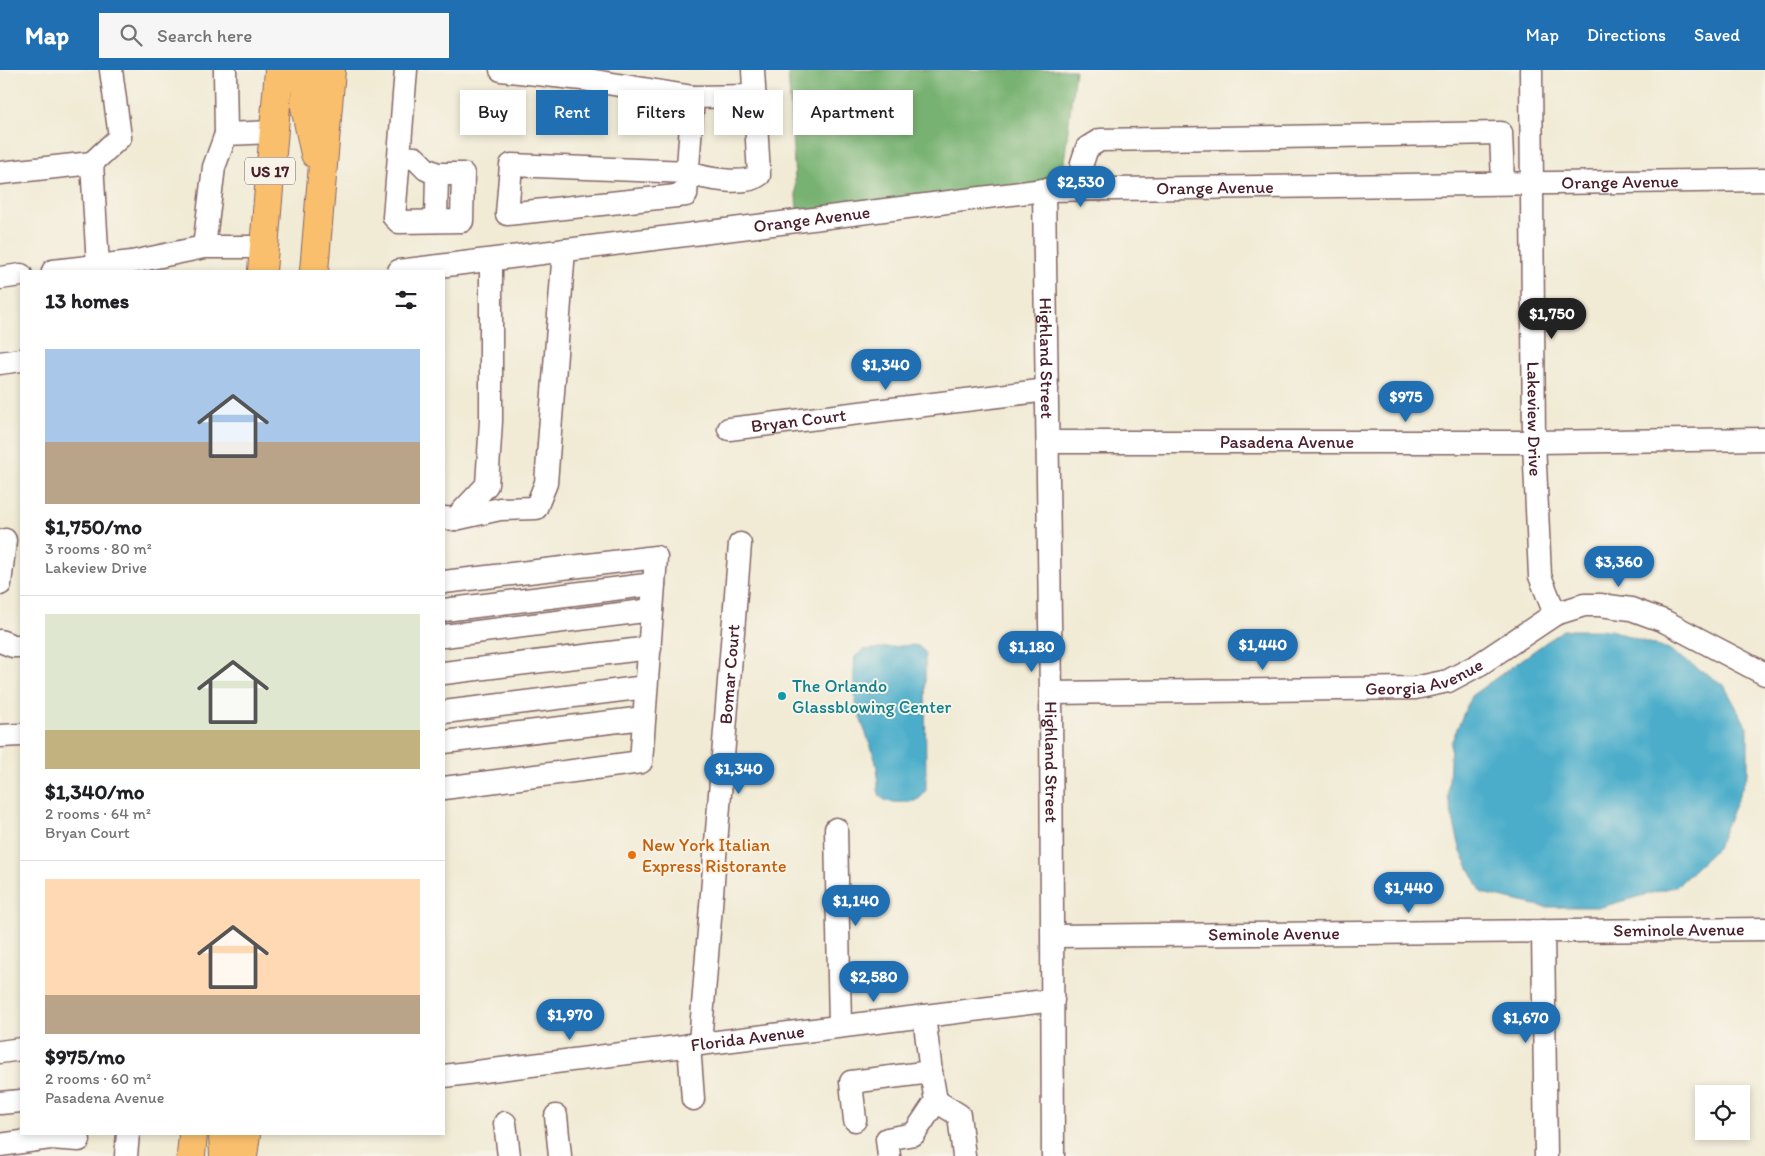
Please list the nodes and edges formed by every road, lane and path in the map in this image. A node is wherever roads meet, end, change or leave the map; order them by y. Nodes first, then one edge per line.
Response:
1 (111, 70) edge
2 (225, 70) edge
3 (279, 70) edge
4 (306, 70) edge
5 (331, 70) edge
6 (406, 70) edge
7 (501, 70) edge
8 (752, 70) edge
9 (1532, 70) edge
10 (650, 90) edge
11 (754, 90) edge
12 (274, 132) junction
13 (226, 134) junction
14 (690, 135) edge
15 (756, 135) edge
16 (399, 156) junction
17 (92, 163) junction
18 (688, 172) junction
19 (0, 173) edge
20 (1765, 180) edge
21 (1503, 183) junction
22 (1532, 183) junction
23 (321, 185) junction
24 (1080, 189) junction
25 (1044, 190) junction
26 (204, 248) junction
27 (564, 250) junction
28 (263, 259) edge
29 (491, 260) junction
30 (98, 266) junction
31 (443, 268) edge
32 (62, 270) edge
33 (314, 270) edge
34 (414, 270) edge
35 (20, 275) edge
36 (0, 278) edge
37 (20, 360) edge
38 (0, 362) edge
39 (1047, 390) junction
40 (729, 429) dead end
41 (1765, 439) edge
42 (1048, 442) junction
43 (1534, 442) junction
44 (450, 518) edge
45 (9, 539) edge
46 (740, 544) dead end
47 (445, 582) edge
48 (0, 584) edge
49 (654, 584) junction
50 (445, 610) edge
51 (652, 610) junction
52 (1555, 614) junction
53 (445, 636) edge
54 (0, 641) edge
55 (20, 646) edge
56 (650, 648) junction
57 (445, 674) edge
58 (1765, 674) edge
59 (646, 687) junction
60 (1051, 693) junction
61 (445, 712) edge
62 (644, 718) junction
63 (20, 735) edge
64 (0, 736) edge
65 (445, 742) edge
66 (445, 788) edge
67 (836, 829) dead end
68 (1765, 929) edge
69 (1543, 932) junction
70 (1053, 936) junction
71 (1053, 1000) junction
72 (924, 1016) junction
73 (840, 1026) junction
74 (694, 1044) junction
75 (20, 1049) edge
76 (0, 1052) edge
77 (931, 1072) junction
78 (445, 1076) edge
79 (693, 1099) dead end
80 (20, 1101) edge
81 (936, 1101) junction
82 (0, 1103) edge
83 (556, 1116) dead end
84 (855, 1120) dead end
85 (505, 1123) dead end
86 (128, 1135) edge
87 (193, 1135) edge
88 (222, 1135) edge
89 (246, 1135) edge
90 (50, 1143) edge
91 (79, 1143) edge
92 (0, 1145) edge
93 (126, 1156) edge
94 (192, 1156) edge
95 (224, 1156) edge
96 (244, 1156) edge
97 (509, 1156) edge
98 (560, 1156) edge
99 (889, 1156) edge
100 (964, 1156) edge
101 (1053, 1156) edge
102 (1546, 1156) edge

1 - 17 street
2 - 13 street
3 - 12 main road, US 17
4 - 23 main road
5 - 23 main road, US 17
6 - 16 street
7 - 10 street
8 - 11 street
9 - 22 street, Lakeview Drive
12 - 13 street
12 - 28 main road, US 17
13 - 26 street
14 - 18 street
15 - 18 street
16 - 16 street
17 - 19 street
17 - 30 street
18 - 18 street
20 - 22 street, Orange Avenue
21 - 22 street, Orange Avenue
21 - 24 street, Orange Avenue
21 - 24 street
22 - 43 street, Lakeview Drive
23 - 33 main road, US 17
24 - 25 street, Orange Avenue
25 - 27 street, Orange Avenue
25 - 39 street, Highland Street
26 - 28 street
26 - 30 street
27 - 29 street, Orange Avenue
27 - 44 street
29 - 31 street, Orange Avenue
29 - 44 street
30 - 32 street
31 - 34 street, Orange Avenue
35 - 36 street
37 - 38 street
39 - 40 street, Bryan Court
39 - 42 street, Highland Street
41 - 43 street, Pasadena Avenue
42 - 43 street, Pasadena Avenue
42 - 60 street, Highland Street
43 - 52 street, Lakeview Drive
45 - 48 street
46 - 74 street, Bomar Court
47 - 49 street
49 - 50 street
49 - 51 street
51 - 53 street
51 - 56 street
52 - 58 street, Georgia Avenue
52 - 60 street, Georgia Avenue
54 - 55 street
56 - 57 street
56 - 59 street
59 - 61 street
59 - 62 street
60 - 70 street, Highland Street
62 - 65 street
62 - 66 street
63 - 64 street
67 - 73 street
68 - 69 street, Seminole Avenue
69 - 70 street, Seminole Avenue
69 - 102 street
70 - 71 street, Highland Street
71 - 72 street, Florida Avenue
71 - 101 street, Highland Street
72 - 73 street, Florida Avenue
72 - 77 street
73 - 74 street, Florida Avenue
74 - 78 street, Florida Avenue
74 - 79 street, Bomar Court
75 - 76 street
77 - 81 street
77 - 84 street
80 - 82 street
81 - 99 street
81 - 100 street
83 - 98 street
85 - 97 street
86 - 93 street
87 - 94 main road
88 - 95 main road
89 - 96 main road
90 - 91 street
90 - 92 street

